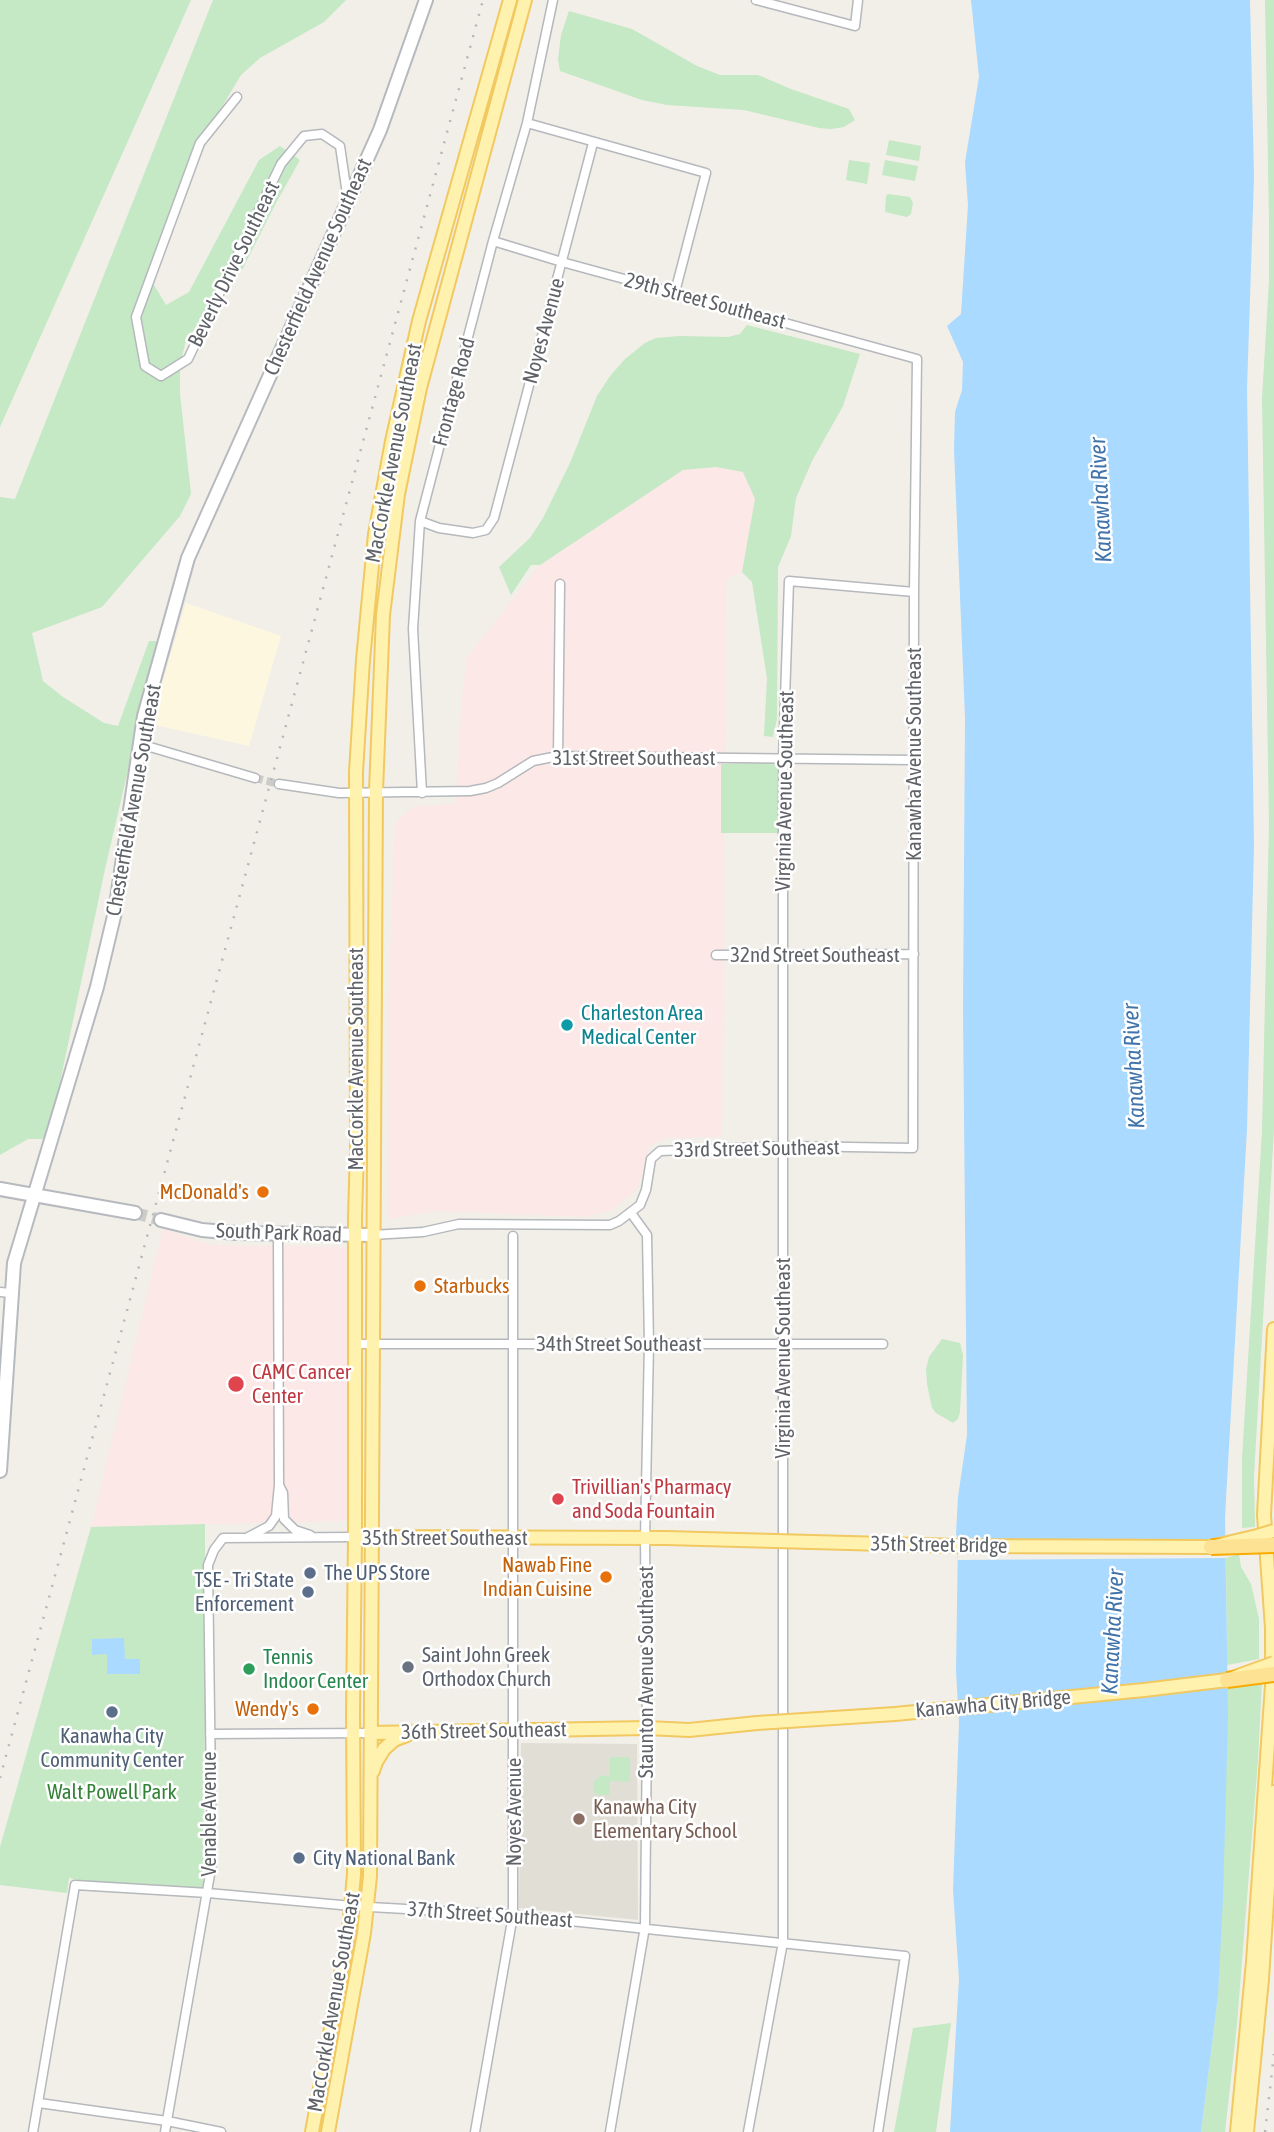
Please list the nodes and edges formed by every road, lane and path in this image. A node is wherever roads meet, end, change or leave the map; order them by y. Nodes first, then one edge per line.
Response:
1 (426, 0) edge
2 (510, 0) edge
3 (525, 0) edge
4 (553, 0) edge
5 (756, 0) edge
6 (858, 0) edge
7 (237, 97) dead end
8 (527, 123) junction
9 (593, 143) junction
10 (348, 201) junction
11 (493, 241) junction
12 (562, 262) junction
13 (675, 292) junction
14 (917, 359) joint
15 (420, 521) junction
16 (559, 584) dead end
17 (914, 592) junction
18 (140, 744) junction
19 (558, 756) junction
20 (783, 758) junction
21 (913, 760) junction
22 (255, 778) tunnel mouth
23 (279, 784) tunnel mouth
24 (376, 791) junction
25 (357, 792) junction
26 (422, 793) junction
27 (914, 954) junction
28 (783, 955) junction
29 (716, 956) dead end
30 (784, 1146) junction
31 (913, 1148) joint
32 (0, 1189) edge
33 (36, 1194) junction
34 (135, 1213) tunnel mouth
35 (631, 1213) junction
36 (161, 1220) tunnel mouth
37 (278, 1234) junction
38 (372, 1235) junction
39 (355, 1236) junction
40 (513, 1236) dead end
41 (6, 1292) edge
42 (1274, 1329) edge
43 (355, 1344) junction
44 (371, 1344) junction
45 (514, 1344) junction
46 (649, 1344) junction
47 (782, 1344) junction
48 (883, 1344) dead end
49 (0, 1471) edge
50 (279, 1485) junction
51 (1274, 1531) edge
52 (317, 1537) junction
53 (355, 1537) junction
54 (373, 1537) junction
55 (223, 1538) joint
56 (246, 1538) junction
57 (514, 1538) junction
58 (646, 1538) junction
59 (666, 1538) joint
60 (1274, 1545) edge
61 (1211, 1547) junction
62 (1274, 1663) edge
63 (1227, 1680) junction
64 (1273, 1682) edge
65 (757, 1723) joint
66 (647, 1728) junction
67 (419, 1731) junction
68 (514, 1731) junction
69 (353, 1733) junction
70 (370, 1733) junction
71 (210, 1734) junction
72 (370, 1789) junction
73 (1274, 1792) edge
74 (208, 1892) junction
75 (352, 1906) junction
76 (368, 1907) junction
77 (513, 1915) junction
78 (645, 1927) junction
79 (783, 1942) junction
80 (39, 2103) junction
81 (167, 2121) junction
82 (33, 2132) edge
83 (165, 2132) edge
84 (221, 2132) edge
85 (312, 2132) edge
86 (328, 2132) edge
87 (475, 2132) edge
88 (610, 2132) edge
89 (748, 2132) edge
90 (878, 2132) edge
91 (1237, 2132) edge
92 (1247, 2132) edge

1 - 10 street, Chesterfield Avenue Southeast
2 - 25 main road, MacCorkle Avenue Southeast
3 - 24 main road, MacCorkle Avenue Southeast
4 - 8 street, Frontage Road
5 - 6 street
7 - 10 street, Beverly Drive Southeast
8 - 9 street
8 - 11 street, Frontage Road
9 - 12 street, Noyes Avenue
9 - 13 street
10 - 18 street, Chesterfield Avenue Southeast
11 - 12 street, 29th Street Southeast
11 - 15 street, Frontage Road
12 - 13 street, 29th Street Southeast
12 - 15 street, Noyes Avenue
13 - 14 street, 29th Street Southeast
14 - 17 street, Kanawha Avenue Southeast
15 - 26 street, Frontage Road
16 - 19 street
17 - 20 street, Virginia Avenue Southeast
17 - 21 street, Kanawha Avenue Southeast
18 - 22 street
18 - 33 street, Chesterfield Avenue Southeast
19 - 20 street, 31st Street Southeast
19 - 26 street, 31st Street Southeast
20 - 21 street, 31st Street Southeast
20 - 28 street, Virginia Avenue Southeast
21 - 27 street, Kanawha Avenue Southeast
23 - 25 street, 31st Street Southeast
24 - 25 street, 31st Street Southeast
24 - 26 street, 31st Street Southeast
24 - 38 main road, MacCorkle Avenue Southeast
25 - 39 main road, MacCorkle Avenue Southeast
27 - 28 street, 32nd Street Southeast
27 - 31 street, Kanawha Avenue Southeast
28 - 29 street, 32nd Street Southeast
28 - 30 street, Virginia Avenue Southeast
30 - 31 street, 33rd Street Southeast
30 - 35 street, 33rd Street Southeast
30 - 47 street, Virginia Avenue Southeast
32 - 33 street
33 - 34 street
33 - 41 street, Chesterfield Avenue Southeast
35 - 38 street
35 - 46 street, Staunton Avenue Southeast
36 - 37 street, South Park Road
37 - 39 street, South Park Road
37 - 50 street
38 - 39 street
38 - 44 main road, MacCorkle Avenue Southeast
39 - 43 main road, MacCorkle Avenue Southeast
40 - 45 street, Noyes Avenue
41 - 49 street, Chesterfield Avenue Southeast
42 - 64 main road
43 - 44 street, 34th Street Southeast
43 - 53 main road, MacCorkle Avenue Southeast
44 - 45 street, 34th Street Southeast
44 - 54 main road, MacCorkle Avenue Southeast
45 - 46 street, 34th Street Southeast
45 - 57 street, Noyes Avenue
46 - 47 street, 34th Street Southeast
46 - 58 street, Staunton Avenue Southeast
47 - 48 street, 34th Street Southeast
47 - 79 street, Virginia Avenue Southeast
50 - 52 street
50 - 56 street
51 - 61 main road, 35th Street Bridge, bridge
52 - 53 street, 35th Street Southeast
52 - 56 street, 35th Street Southeast
53 - 54 main road, 35th Street Southeast
53 - 69 main road, MacCorkle Avenue Southeast
54 - 57 main road, 35th Street Southeast
54 - 70 main road, MacCorkle Avenue Southeast
55 - 56 street, 35th Street Southeast
55 - 71 street, Venable Avenue
57 - 58 main road, 35th Street Southeast
57 - 68 street, Noyes Avenue
58 - 59 main road, 35th Street Southeast
58 - 66 street, Staunton Avenue Southeast
59 - 61 main road, 35th Street Bridge, bridge
60 - 61 highway, bridge
62 - 63 main road, Kanawha City Bridge, bridge
63 - 64 highway, bridge
63 - 65 main road, Kanawha City Bridge, bridge
64 - 91 main road
65 - 66 main road, 36th Street Southeast
66 - 68 main road, 36th Street Southeast
66 - 78 street, Staunton Avenue Southeast
67 - 68 main road, 36th Street Southeast
67 - 70 main road, 36th Street Southeast
67 - 72 main road
68 - 77 street, Noyes Avenue
69 - 70 street, 36th Street Southeast
69 - 71 street, 36th Street Southeast
69 - 75 main road, MacCorkle Avenue Southeast
70 - 72 main road, MacCorkle Avenue Southeast
71 - 74 street, Venable Avenue
72 - 76 main road, MacCorkle Avenue Southeast
73 - 92 main road
74 - 75 street, 37th Street Southeast
74 - 80 street, 37th Street Southeast
74 - 81 street, Venable Avenue
75 - 76 street, 37th Street Southeast
75 - 85 main road, MacCorkle Avenue Southeast
76 - 77 street, 37th Street Southeast
76 - 86 main road, MacCorkle Avenue Southeast
77 - 78 street, 37th Street Southeast
77 - 87 street, Noyes Avenue
78 - 79 street, 37th Street Southeast
78 - 88 street, Staunton Avenue Southeast
79 - 89 street, Virginia Avenue Southeast
79 - 90 street, 37th Street Southeast
80 - 81 street
80 - 82 street
81 - 83 street, Venable Avenue
81 - 84 street

